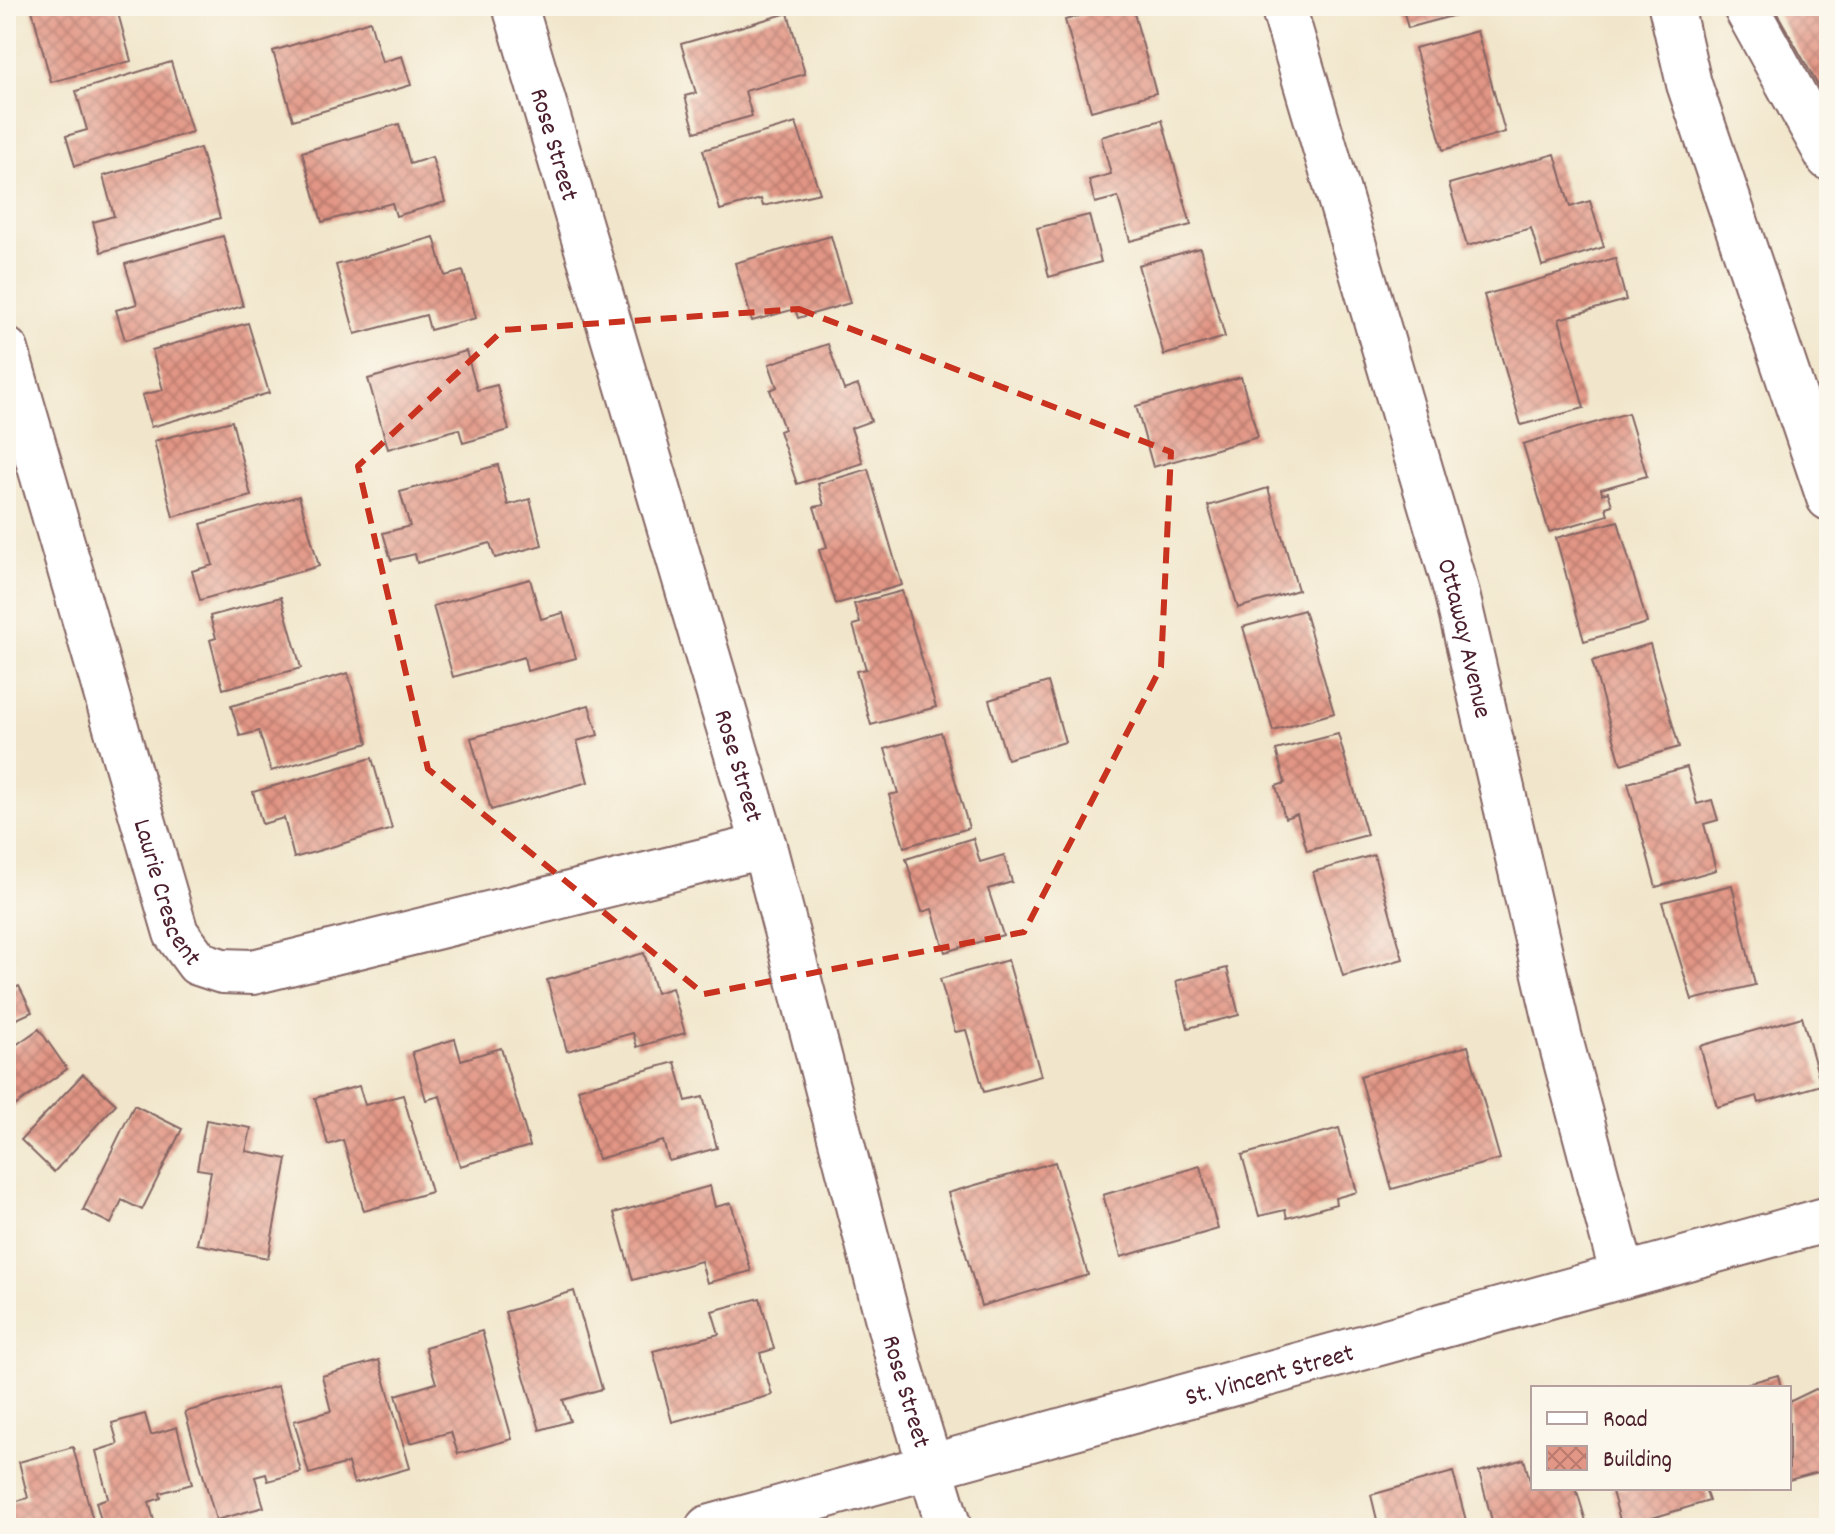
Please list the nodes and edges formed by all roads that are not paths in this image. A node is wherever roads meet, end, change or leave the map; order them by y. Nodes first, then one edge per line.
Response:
1 (515, 6) edge
2 (1283, 6) edge
3 (1671, 6) edge
4 (1745, 6) edge
5 (1829, 158) edge
6 (6, 350) edge
7 (1829, 498) edge
8 (764, 846) junction
9 (1829, 1219) edge
10 (1623, 1276) junction
11 (930, 1467) junction
12 (708, 1528) edge
13 (949, 1528) edge

1 - 8 street, Rose Street
2 - 10 street, Ottaway Avenue
3 - 7 street
4 - 5 street
6 - 8 street, Laurie Crescent
8 - 11 street, Rose Street
9 - 10 street, St. Vincent Street
10 - 11 street, St. Vincent Street
11 - 12 street, St. Vincent Street
11 - 13 street, Rose Street

